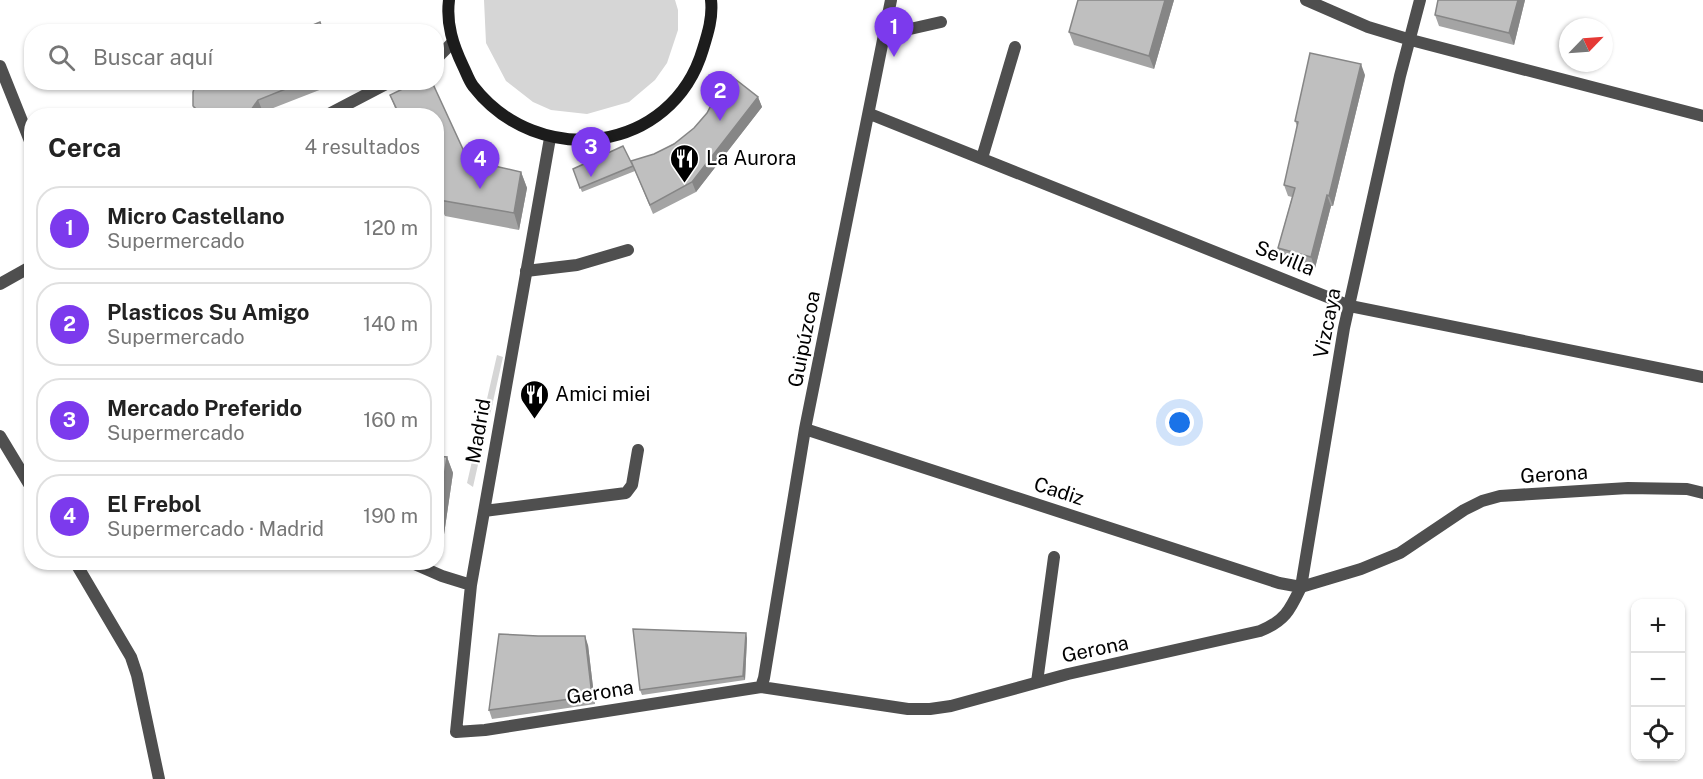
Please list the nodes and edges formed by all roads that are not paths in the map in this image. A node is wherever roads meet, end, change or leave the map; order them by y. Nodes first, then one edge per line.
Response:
1 (449, 0) edge
2 (891, 0) edge
3 (1306, 0) edge
4 (1420, 0) edge
5 (713, 1) edge
6 (941, 22) dead end
7 (887, 24) junction
8 (1411, 40) junction
9 (452, 43) junction
10 (1015, 47) dead end
11 (444, 51) edge
12 (0, 66) edge
13 (375, 90) edge
14 (340, 108) edge
15 (870, 114) junction
16 (1703, 116) edge
17 (24, 126) edge
18 (550, 138) junction
19 (982, 158) junction
20 (628, 250) dead end
21 (24, 271) edge
22 (526, 271) junction
23 (0, 284) edge
24 (1350, 306) junction
25 (1703, 377) edge
26 (805, 429) junction
27 (0, 436) edge
28 (638, 450) dead end
29 (24, 476) edge
30 (1703, 493) edge
31 (484, 511) junction
32 (1054, 556) dead end
33 (80, 570) edge
34 (428, 570) edge
35 (471, 585) junction
36 (1301, 587) junction
37 (1037, 682) junction
38 (761, 687) junction
39 (456, 732) joint
40 (159, 779) edge

1 - 9 main road
2 - 7 street, Guipúzcoa
3 - 8 street
4 - 8 street, Vizcaya
5 - 18 main road
6 - 7 street
7 - 15 street, Guipúzcoa
8 - 16 street
8 - 24 street, Vizcaya
9 - 11 street
9 - 18 main road
10 - 19 street
12 - 17 street
13 - 14 street
15 - 19 street, Sevilla
15 - 26 street, Guipúzcoa
18 - 22 street, Madrid
19 - 24 street, Sevilla
20 - 22 street
21 - 23 street
22 - 31 street, Madrid
24 - 25 street, Sevilla
24 - 36 street, Vizcaya
26 - 36 street, Cadiz
26 - 38 street, Guipúzcoa
27 - 29 street
28 - 31 street
30 - 36 street, Gerona
31 - 35 street, Madrid
32 - 37 street
33 - 40 street
34 - 35 street
35 - 39 street, Madrid
36 - 37 street, Gerona
37 - 38 street, Gerona
38 - 39 street, Gerona

